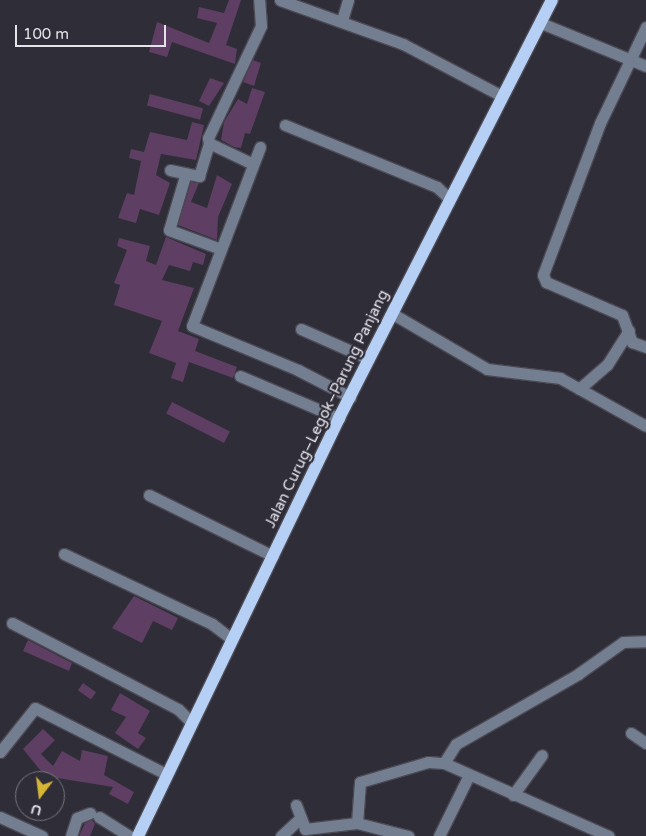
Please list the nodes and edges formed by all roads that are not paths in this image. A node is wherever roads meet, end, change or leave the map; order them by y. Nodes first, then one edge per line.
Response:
1 (259, 0) edge
2 (280, 0) edge
3 (348, 0) edge
4 (552, 0) edge
5 (304, 4) edge
6 (342, 20) junction
7 (540, 23) junction
8 (646, 28) edge
9 (628, 59) junction
10 (646, 66) edge
11 (502, 96) junction
12 (285, 125) dead end
13 (209, 143) junction
14 (260, 147) dead end
15 (253, 164) junction
16 (170, 170) dead end
17 (185, 176) junction
18 (449, 198) junction
19 (221, 249) junction
20 (393, 314) junction
21 (301, 329) dead end
22 (629, 330) junction
23 (646, 347) edge
24 (369, 359) junction
25 (240, 376) dead end
26 (579, 389) junction
27 (350, 398) junction
28 (339, 418) junction
29 (646, 426) edge
30 (149, 495) dead end
31 (64, 554) dead end
32 (273, 556) junction
33 (12, 623) dead end
34 (232, 639) junction
35 (646, 642) edge
36 (191, 722) junction
37 (631, 733) dead end
38 (646, 743) edge
39 (0, 752) edge
40 (542, 755) dead end
41 (444, 763) junction
42 (166, 774) junction
43 (469, 775) junction
44 (512, 795) junction
45 (296, 805) dead end
46 (0, 818) edge
47 (299, 819) junction
48 (357, 823) junction
49 (584, 831) edge
50 (42, 836) edge
51 (71, 836) edge
52 (129, 836) edge
53 (138, 836) edge
54 (281, 836) edge
55 (408, 836) edge
56 (439, 836) edge
57 (609, 836) edge

1 - 13 street
2 - 5 street
3 - 6 street
4 - 7 main road, Jalan Curug–Legok–Parung Panjang
5 - 6 street
6 - 11 street
7 - 9 street
7 - 11 main road, Jalan Curug–Legok–Parung Panjang
8 - 9 street
9 - 10 street
9 - 22 street
11 - 18 main road, Jalan Curug–Legok–Parung Panjang
12 - 18 street
13 - 15 street
13 - 17 street
14 - 15 street
15 - 19 street
16 - 17 street
17 - 19 street
18 - 20 main road, Jalan Curug–Legok–Parung Panjang
19 - 27 street
20 - 24 main road, Jalan Curug–Legok–Parung Panjang
20 - 26 street
21 - 24 street
22 - 23 street
22 - 26 street
24 - 27 main road, Jalan Curug–Legok–Parung Panjang
25 - 28 street
26 - 29 street
27 - 28 main road, Jalan Curug–Legok–Parung Panjang
28 - 32 main road, Jalan Curug–Legok–Parung Panjang
30 - 32 street
31 - 34 street
32 - 34 main road, Jalan Curug–Legok–Parung Panjang
33 - 36 street
34 - 36 main road, Jalan Curug–Legok–Parung Panjang
35 - 41 street
36 - 42 main road, Jalan Curug–Legok–Parung Panjang
37 - 38 street
39 - 42 street
40 - 44 street
41 - 43 street
41 - 48 street
42 - 53 main road, Jalan Curug–Legok–Parung Panjang
43 - 44 street
43 - 56 street
44 - 49 street
45 - 47 street
46 - 50 street
47 - 48 street
47 - 54 street
48 - 55 street
49 - 57 street
51 - 52 street

